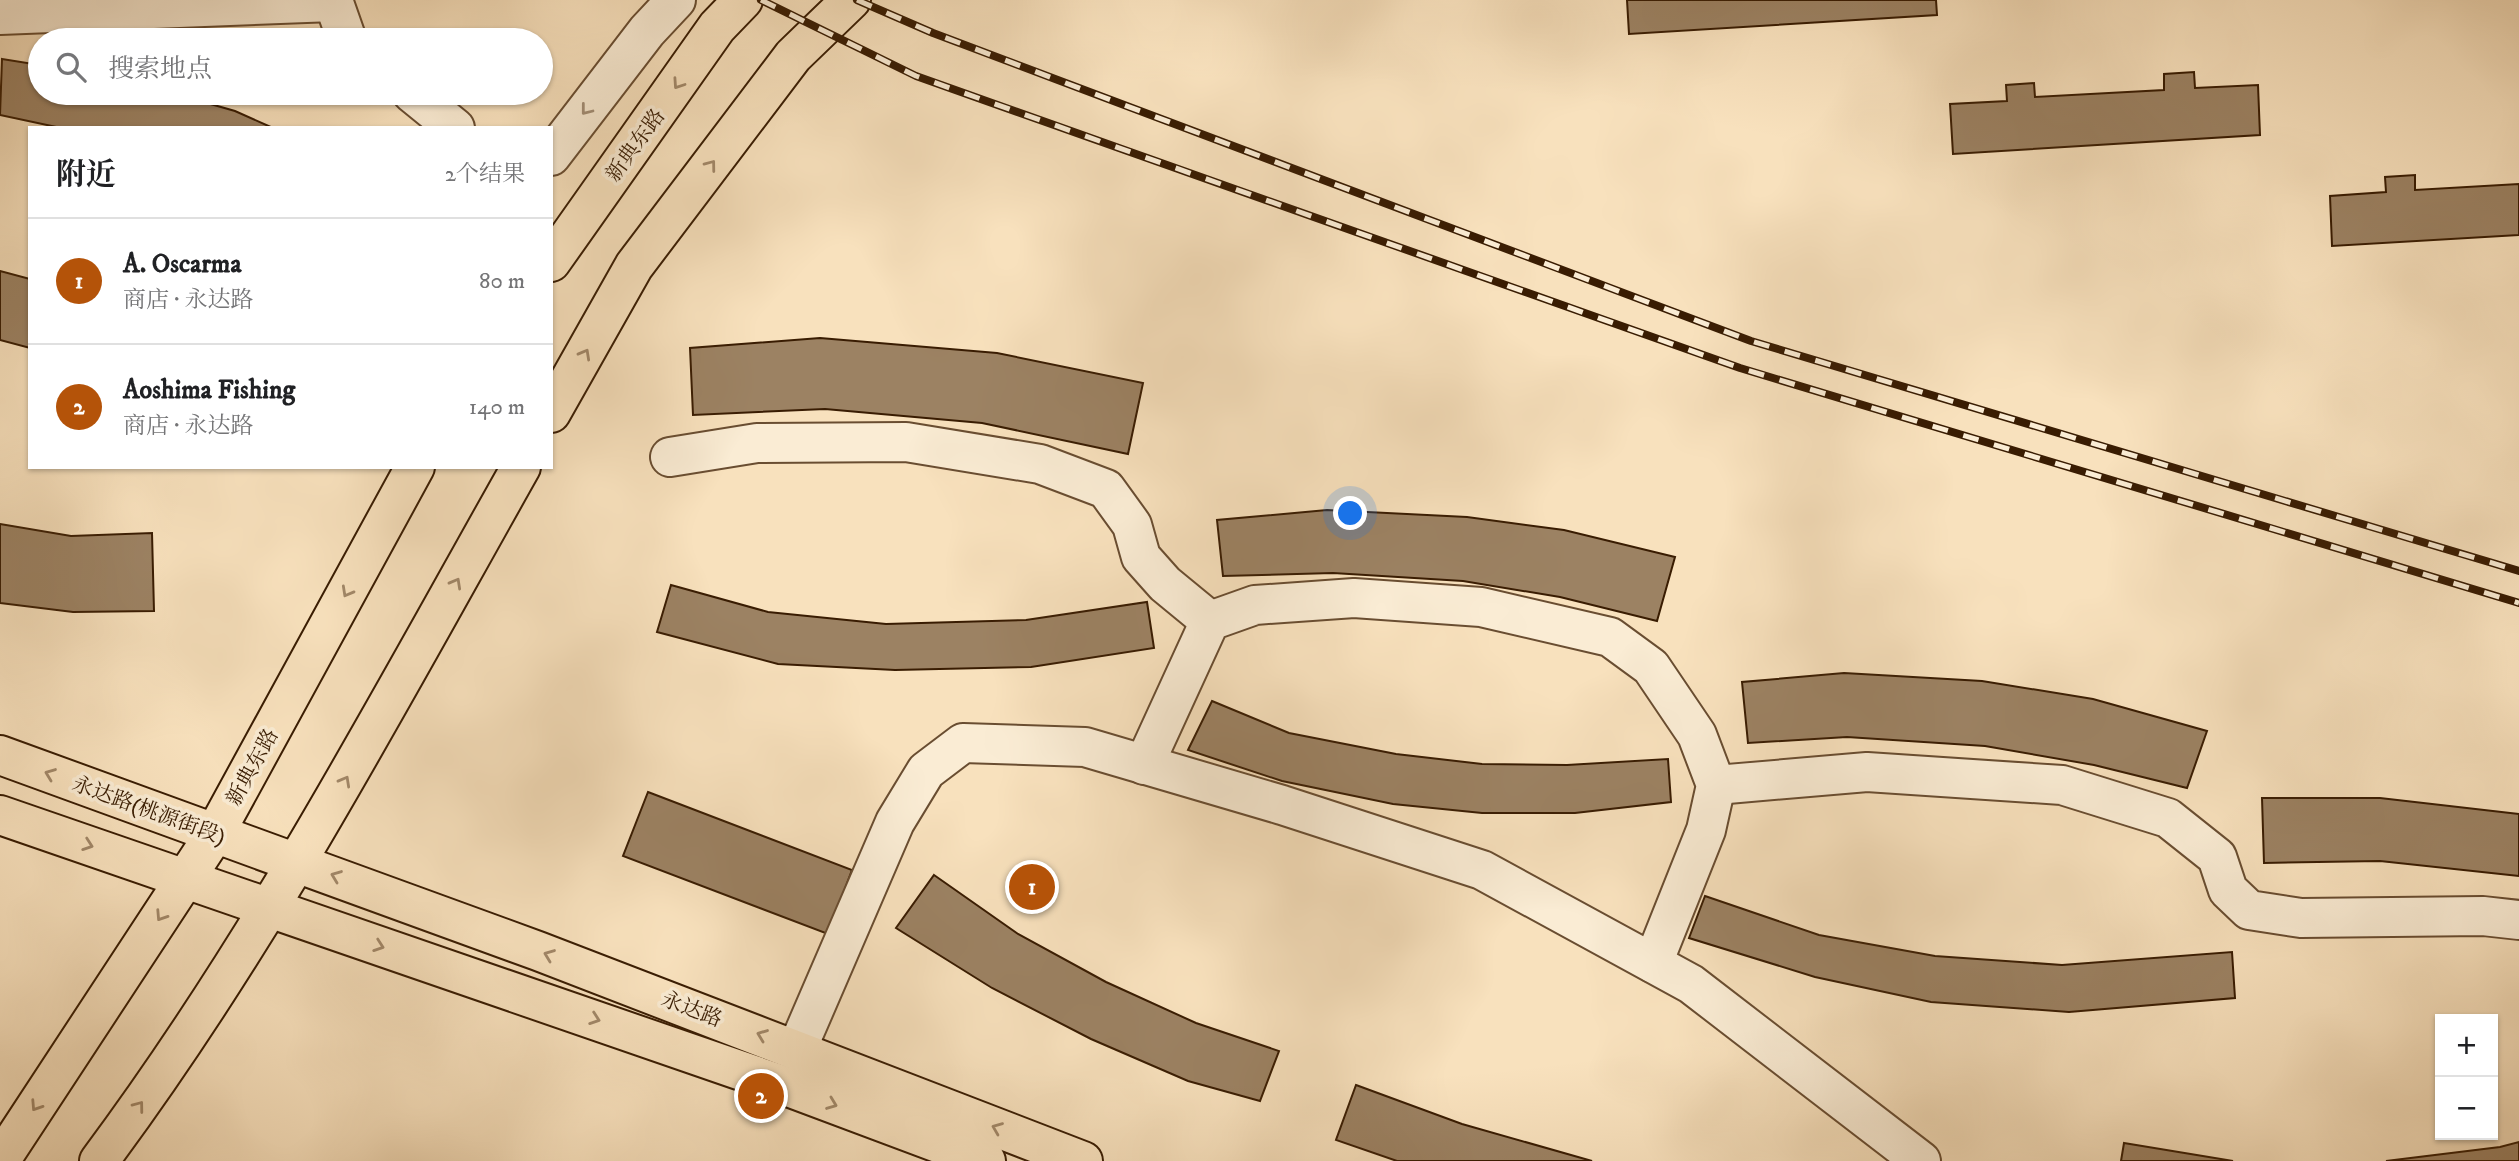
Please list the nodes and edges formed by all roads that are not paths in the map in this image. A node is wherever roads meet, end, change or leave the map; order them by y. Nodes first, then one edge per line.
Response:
1 (676, 0) edge
2 (743, 0) edge
3 (850, 0) edge
4 (333, 1) edge
5 (0, 15) edge
6 (342, 28) edge
7 (427, 105) edge
8 (453, 126) edge
9 (553, 153) edge
10 (553, 259) edge
11 (553, 409) edge
12 (670, 457) dead end
13 (392, 469) edge
14 (414, 469) edge
15 (520, 469) edge
16 (374, 542) junction
17 (1210, 621) junction
18 (0, 755) edge
19 (1144, 765) junction
20 (1716, 785) junction
21 (0, 815) edge
22 (214, 835) junction
23 (299, 862) junction
24 (185, 879) junction
25 (268, 909) junction
26 (2519, 920) edge
27 (1653, 963) junction
28 (797, 1049) junction
29 (0, 1161) edge
30 (99, 1161) edge
31 (986, 1161) edge
32 (1083, 1161) edge
33 (1921, 1161) edge

1 -> 9 street
2 -> 10 main road, 新典东路
11 -> 3 main road
4 - 5 street
4 - 6 street
7 - 8 street
12 - 17 street
13 - 16 street
14 - 16 main road, 新典东路
23 -> 15 main road
16 -> 22 main road, 新典东路
17 - 19 street
17 - 20 street
22 -> 18 main road, 永达路(桃源街段)
19 - 27 street
19 - 28 street
20 - 26 street
20 - 27 street
21 -> 24 main road
22 - 23 main road, 永达路(桃源街段)
22 - 24 main road, 新典东路
23 - 25 main road
28 -> 23 main road, 永达路
24 - 25 main road
24 -> 29 main road, 新典东路
30 -> 25 main road
25 -> 31 main road, 永达路
27 - 33 street
32 -> 28 main road, 永达路

